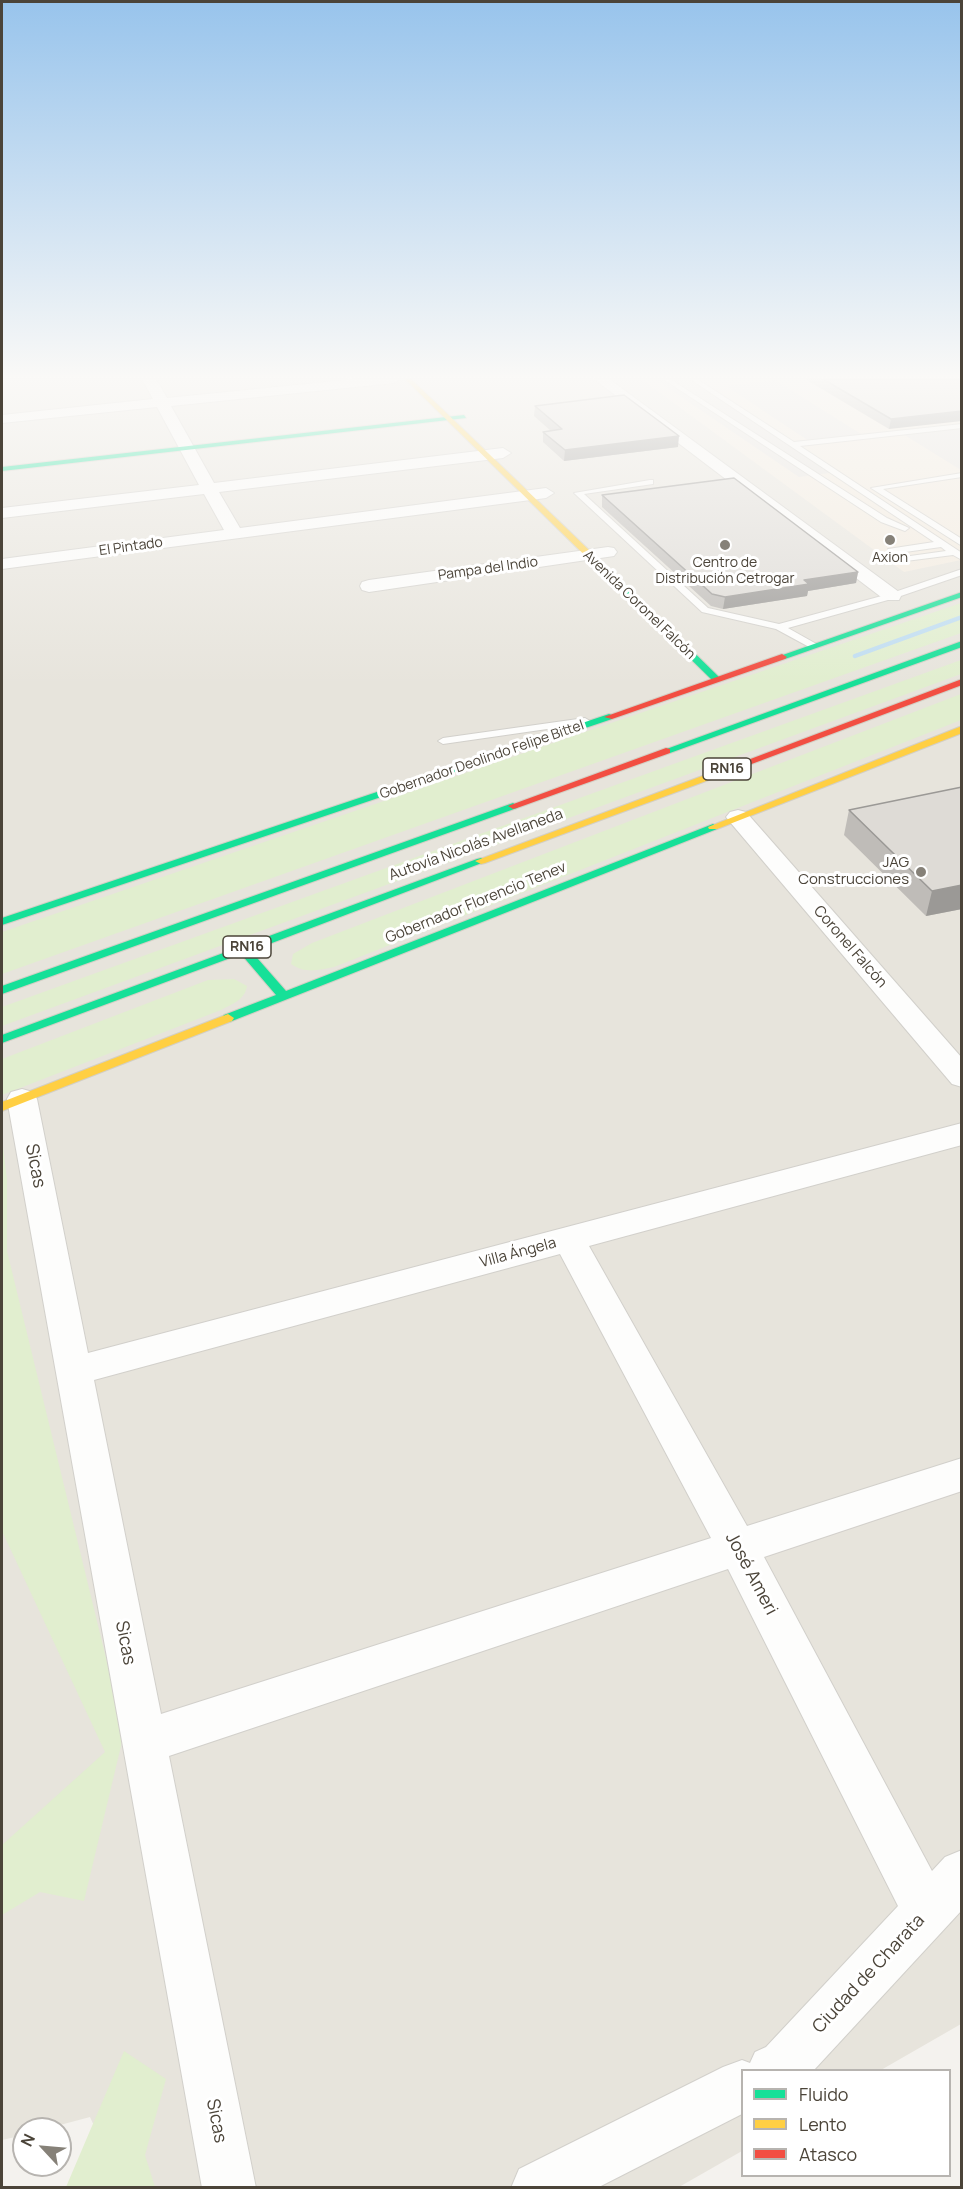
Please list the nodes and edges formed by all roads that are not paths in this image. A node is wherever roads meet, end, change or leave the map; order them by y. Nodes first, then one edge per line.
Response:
1 (206, 481) edge
2 (267, 481) edge
3 (516, 481) edge
4 (529, 481) edge
5 (738, 481) edge
6 (824, 481) edge
7 (847, 481) edge
8 (930, 481) edge
9 (961, 481) edge
10 (650, 482) dead end
11 (210, 488) junction
12 (861, 490) junction
13 (885, 490) junction
14 (528, 496) junction
15 (551, 499) joint
16 (2, 513) edge
17 (938, 519) junction
18 (926, 521) junction
19 (910, 523) junction
20 (234, 533) junction
21 (962, 535) edge
22 (591, 536) dead end
23 (930, 537) junction
24 (962, 543) edge
25 (942, 544) junction
26 (958, 554) edge
27 (589, 555) junction
28 (612, 556) joint
29 (2, 564) edge
30 (962, 572) edge
31 (369, 586) dead end
32 (962, 594) edge
33 (892, 596) junction
34 (779, 627) junction
35 (962, 644) edge
36 (815, 646) junction
37 (722, 660) dead end
38 (736, 673) junction
39 (716, 680) junction
40 (962, 682) edge
41 (606, 718) junction
42 (962, 729) edge
43 (443, 741) dead end
44 (738, 817) junction
45 (2, 922) edge
46 (243, 949) junction
47 (2, 990) edge
48 (284, 996) junction
49 (2, 1039) edge
50 (962, 1077) edge
51 (12, 1103) edge
52 (962, 1134) edge
53 (569, 1239) junction
54 (74, 1371) junction
55 (962, 1474) edge
56 (738, 1548) junction
57 (144, 1742) junction
58 (962, 1874) edge
59 (927, 1912) junction
60 (775, 2069) edge
61 (741, 2086) edge
62 (228, 2187) edge
63 (537, 2187) edge

1 - 11 street
2 - 11 street
3 - 14 main road, Avenida Coronel Falcón
4 - 15 main road, Avenida Coronel Falcón
5 - 33 street
6 - 23 lane
7 - 12 lane
8 - 13 lane
9 - 13 lane
10 - 34 lane
11 - 16 street
11 - 20 street
12 - 13 lane
12 - 19 lane
13 - 17 lane
13 - 18 lane
14 - 15 street, El Pintado
14 - 20 street, El Pintado
14 - 27 main road, Avenida Coronel Falcón
17 - 18 lane
17 - 21 lane
18 - 19 lane
18 - 24 lane
19 - 23 lane
20 - 29 street, El Pintado
22 - 28 main road, Avenida Coronel Falcón
23 - 25 lane
25 - 26 lane
25 - 26 lane
27 - 28 street, Pampa del Indio
27 - 31 street, Pampa del Indio
27 - 39 main road, Avenida Coronel Falcón
30 - 33 lane
32 - 36 main road, Gobernador Deolindo Felipe Bittel
33 - 34 lane
34 - 36 lane
35 - 47 main road, Autovía Nicolás Avellaneda / RN16
36 - 38 main road, Gobernador Deolindo Felipe Bittel
37 - 38 main road
38 - 39 main road, Gobernador Deolindo Felipe Bittel
39 - 41 main road, Gobernador Deolindo Felipe Bittel
40 - 46 main road, Autovía Nicolás Avellaneda / RN16
41 - 43 lane
41 - 45 main road, Gobernador Deolindo Felipe Bittel
42 - 44 main road, Gobernador Florencio Tenev
44 - 48 main road, Gobernador Florencio Tenev
44 - 50 street, Coronel Falcón
46 - 48 main road
46 - 49 main road, Autovía Nicolás Avellaneda / RN16
48 - 51 main road, Gobernador Florencio Tenev
51 - 54 street, Sicas
52 - 53 street, Villa Ángela
53 - 54 street, Villa Ángela
53 - 56 street, José Ameri
54 - 57 street, Sicas
55 - 56 street
56 - 57 street
56 - 59 street, José Ameri
57 - 62 street, Sicas
58 - 59 street, Ciudad de Charata
59 - 60 street, Ciudad de Charata
61 - 63 street

